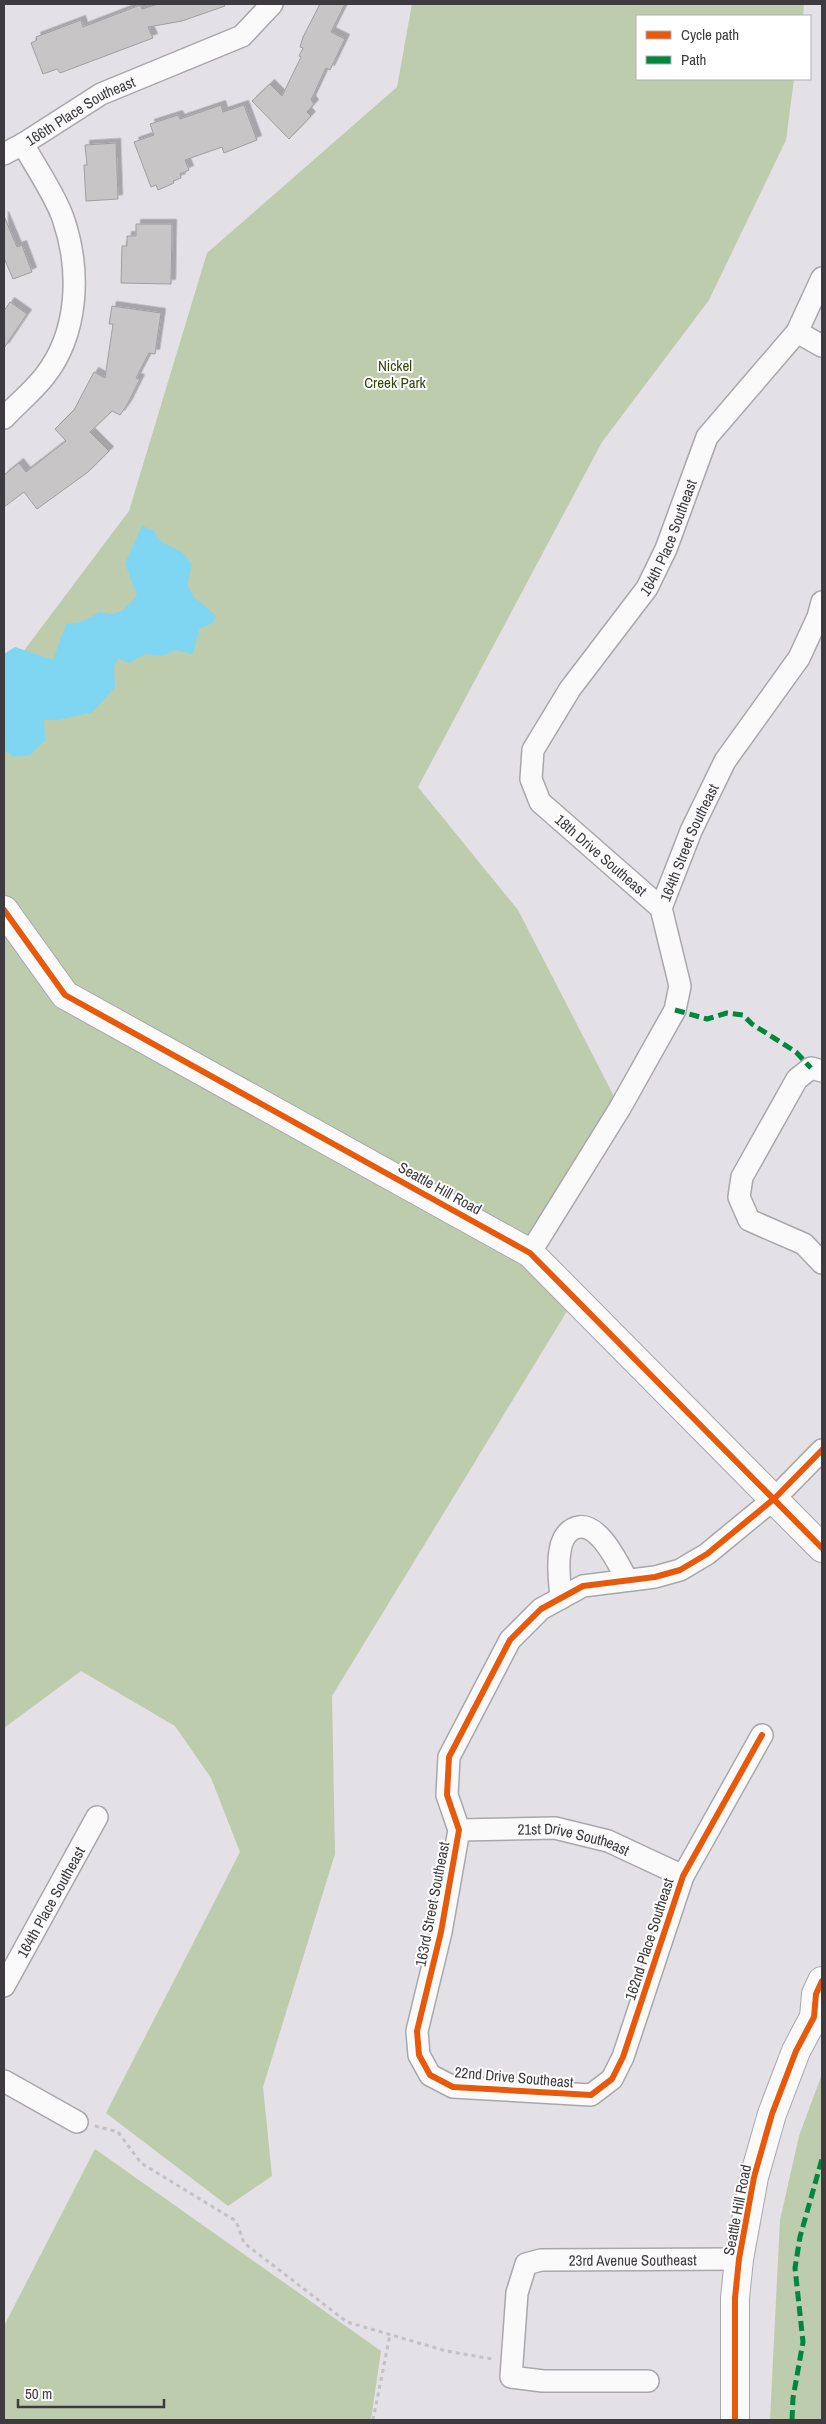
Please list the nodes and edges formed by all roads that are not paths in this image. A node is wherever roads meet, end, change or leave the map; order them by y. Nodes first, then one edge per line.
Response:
1 (272, 4) edge
2 (23, 144) junction
3 (4, 154) edge
4 (822, 278) edge
5 (797, 332) junction
6 (822, 346) edge
7 (4, 418) edge
8 (822, 602) edge
9 (540, 802) joint
10 (661, 908) junction
11 (4, 910) edge
12 (817, 1070) edge
13 (530, 1252) junction
14 (822, 1263) edge
15 (822, 1450) edge
16 (775, 1498) junction
17 (822, 1548) edge
18 (627, 1580) junction
19 (561, 1598) junction
20 (762, 1735) dead end
21 (97, 1817) dead end
22 (459, 1830) junction
23 (683, 1876) junction
24 (822, 1981) edge
25 (4, 1986) edge
26 (818, 2014) edge
27 (419, 2055) joint
28 (4, 2082) edge
29 (591, 2095) joint
30 (73, 2120) road end
31 (739, 2259) junction
32 (648, 2381) dead end
33 (734, 2419) edge

1 - 2 street, 166th Place Southeast
2 - 3 street
2 - 7 street, 166th Place Southeast
4 - 5 street, 164th Place Southeast
5 - 6 street
5 - 9 street, 164th Place Southeast
8 - 10 street, 164th Street Southeast
9 - 10 street, 18th Drive Southeast
10 - 13 street, 164th Street Southeast
11 - 13 street, Seattle Hill Road
12 - 14 street
13 - 16 street, Seattle Hill Road
15 - 16 street, 163rd Street Southeast
16 - 17 street, Seattle Hill Road
16 - 18 street, 163rd Street Southeast
18 - 19 street, 163rd Street Southeast
18 - 19 street
19 - 22 street, 163rd Street Southeast
20 - 23 street, 162nd Place Southeast
21 - 25 street, 164th Place Southeast
22 - 23 street, 21st Drive Southeast
22 - 27 street, 163rd Street Southeast
23 - 29 street, 162nd Place Southeast
24 - 26 street, Seattle Hill Road
26 - 31 street, Seattle Hill Road
27 - 29 street, 22nd Drive Southeast
28 - 30 street
31 - 32 street, 23rd Avenue Southeast
31 - 33 street, Seattle Hill Road

